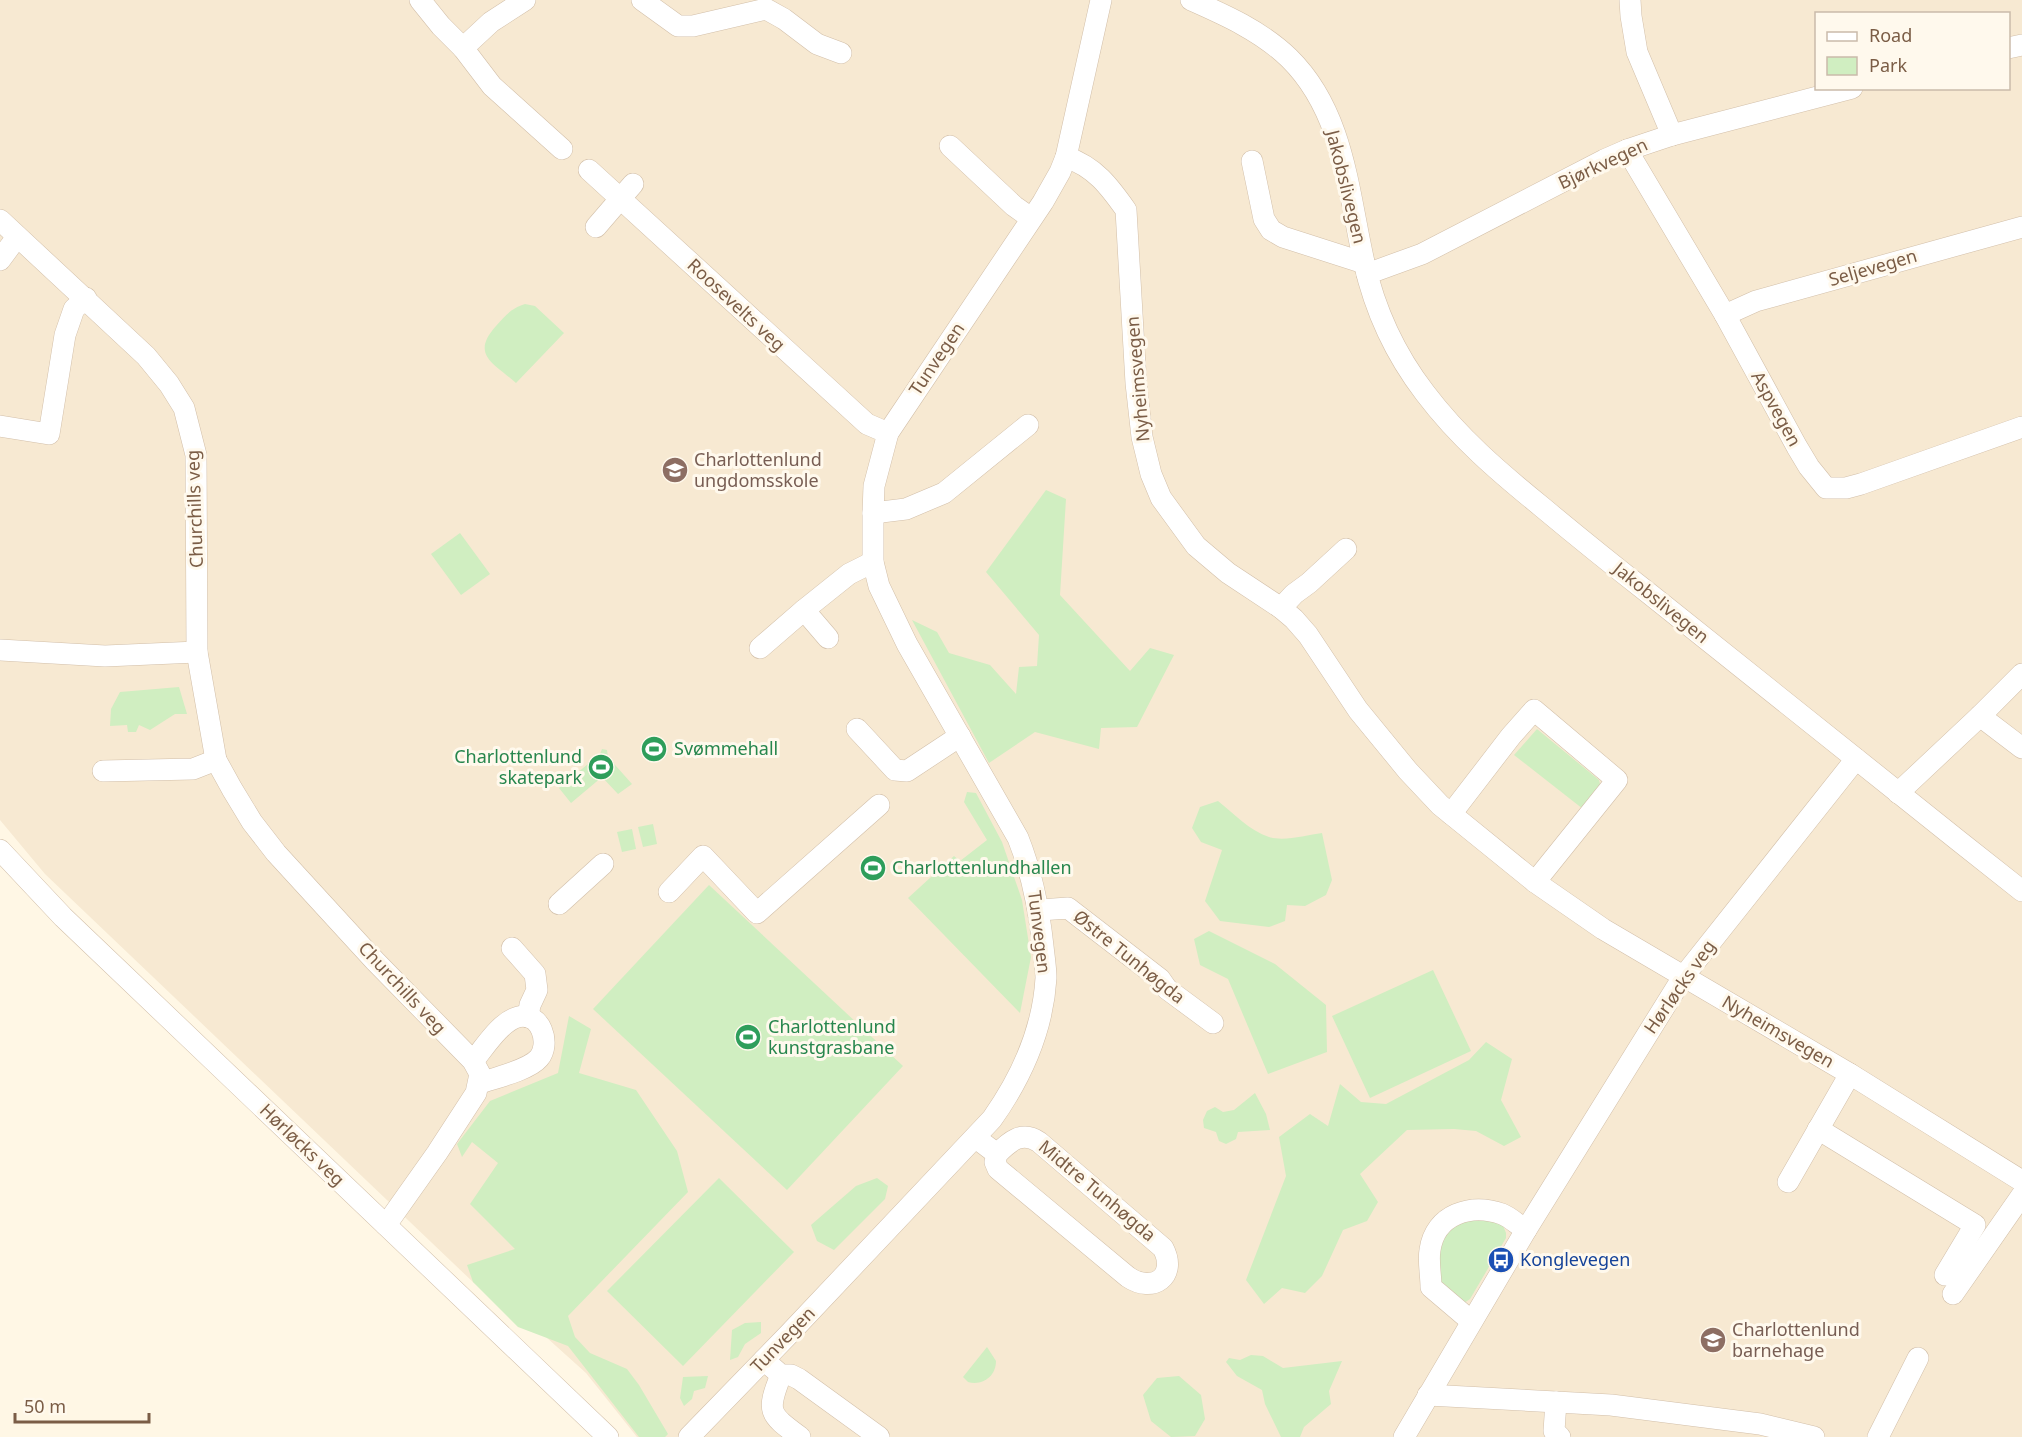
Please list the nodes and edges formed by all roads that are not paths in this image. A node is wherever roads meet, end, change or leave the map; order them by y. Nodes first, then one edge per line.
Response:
1 (420, 0) edge
2 (525, 0) edge
3 (642, 0) edge
4 (1101, 0) edge
5 (1630, 0) edge
6 (1201, 2) edge
7 (463, 48) junction
8 (841, 53) dead end
9 (1844, 90) edge
10 (1672, 135) junction
11 (950, 147) dead end
12 (562, 149) dead end
13 (1627, 150) junction
14 (1066, 157) junction
15 (1252, 162) dead end
16 (589, 170) dead end
17 (627, 191) junction
18 (1031, 218) junction
19 (0, 220) edge
20 (596, 227) dead end
21 (2022, 227) edge
22 (17, 237) junction
23 (0, 260) edge
24 (1366, 268) junction
25 (86, 298) junction
26 (1725, 315) junction
27 (1028, 425) dead end
28 (0, 426) edge
29 (2022, 428) edge
30 (888, 433) junction
31 (873, 513) junction
32 (1346, 549) dead end
33 (873, 562) junction
34 (1281, 608) junction
35 (804, 610) junction
36 (828, 638) dead end
37 (760, 648) dead end
38 (0, 650) edge
39 (196, 652) junction
40 (2022, 674) edge
41 (1980, 716) junction
42 (857, 729) dead end
43 (960, 736) junction
44 (2022, 748) edge
45 (1856, 759) junction
46 (216, 760) junction
47 (103, 771) dead end
48 (1898, 793) junction
49 (879, 805) dead end
50 (1451, 813) junction
51 (0, 850) edge
52 (603, 864) dead end
53 (1535, 882) junction
54 (2022, 891) edge
55 (669, 892) dead end
56 (559, 904) dead end
57 (1040, 910) junction
58 (512, 948) dead end
59 (1683, 977) junction
60 (528, 1017) junction
61 (1213, 1023) dead end
62 (472, 1061) junction
63 (1850, 1074) junction
64 (480, 1083) junction
65 (1818, 1130) junction
66 (976, 1138) junction
67 (997, 1155) junction
68 (2022, 1181) edge
69 (1788, 1182) dead end
70 (2022, 1195) edge
71 (386, 1225) junction
72 (1526, 1230) junction
73 (1471, 1321) junction
74 (1918, 1358) dead end
75 (764, 1360) junction
76 (781, 1375) junction
77 (1428, 1395) junction
78 (1556, 1402) junction
79 (1557, 1434) edge
80 (608, 1437) edge
81 (689, 1437) edge
82 (800, 1437) edge
83 (879, 1437) edge
84 (1404, 1437) edge
85 (1814, 1437) edge
86 (1878, 1437) edge

1 - 7 street
2 - 7 street
3 - 8 street
4 - 14 street, Tunvegen
5 - 10 street
6 - 24 street, Jakobslivegen
7 - 12 street
9 - 10 street, Bjørkvegen
10 - 13 street, Bjørkvegen
11 - 18 street
13 - 24 street, Bjørkvegen
13 - 26 street, Aspvegen
14 - 18 street, Tunvegen
14 - 34 street, Nyheimsvegen
15 - 24 street, Jakobslivegen
16 - 17 street, Roosevelts veg
17 - 20 street
17 - 30 street, Roosevelts veg
18 - 30 street, Tunvegen
19 - 22 street, Churchills veg
21 - 26 street, Seljevegen
22 - 23 street
22 - 25 street, Churchills veg
24 - 45 street, Jakobslivegen
25 - 28 street
25 - 39 street, Churchills veg
26 - 29 street, Aspvegen
27 - 31 street
30 - 31 street, Tunvegen
31 - 33 street, Tunvegen
32 - 34 street
33 - 35 street
33 - 43 street, Tunvegen
34 - 50 street, Nyheimsvegen
35 - 36 street
35 - 37 street
38 - 39 street
39 - 46 street, Churchills veg
40 - 41 street
41 - 44 street
41 - 48 street
42 - 43 street
43 - 57 street, Tunvegen
45 - 48 street, Jakobslivegen
45 - 59 street, Hørløcks veg
46 - 47 street
46 - 62 street, Churchills veg
48 - 54 street, Jakobslivegen
49 - 55 street
50 - 53 street, Nyheimsvegen
50 - 53 street
51 - 71 street, Hørløcks veg
52 - 56 street
53 - 59 street, Nyheimsvegen
57 - 61 street, Østre Tunhøgda
57 - 66 street, Tunvegen
58 - 60 street
59 - 63 street, Nyheimsvegen
59 - 72 street, Hørløcks veg
60 - 62 street
60 - 64 street
62 - 64 street, Churchills veg
63 - 65 street
63 - 68 street, Nyheimsvegen
64 - 71 street
65 - 69 street
65 - 70 street
66 - 67 street, Midtre Tunhøgda
66 - 75 street, Tunvegen
67 - 67 street, Midtre Tunhøgda
71 - 80 street, Hørløcks veg
72 - 73 street, Hørløcks veg
72 - 73 street
73 - 77 street, Hørløcks veg
74 - 86 street
75 - 76 street
75 - 81 street, Tunvegen
76 - 82 street
76 - 83 street
77 - 78 street
77 - 84 street, Hørløcks veg
78 - 79 street
78 - 85 street

